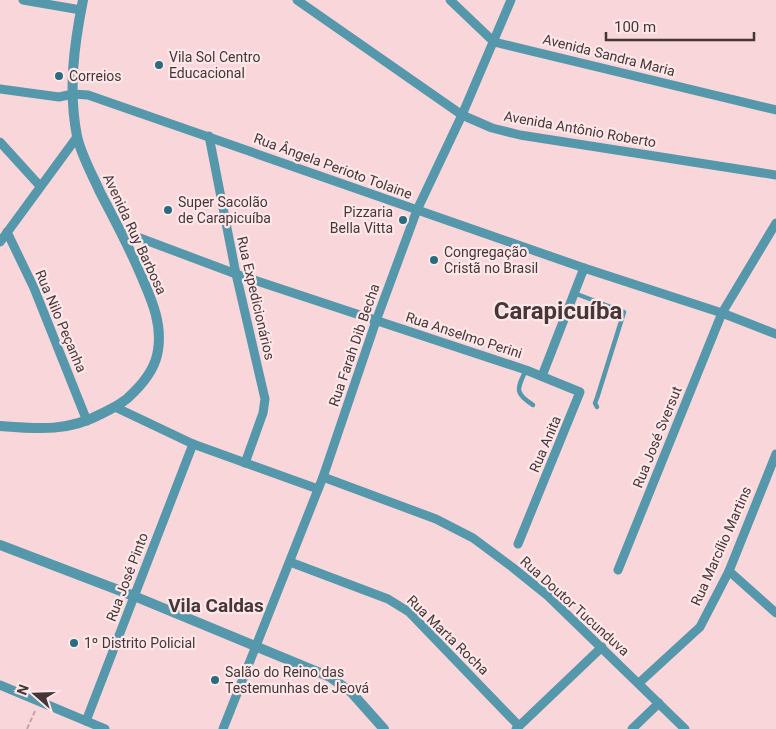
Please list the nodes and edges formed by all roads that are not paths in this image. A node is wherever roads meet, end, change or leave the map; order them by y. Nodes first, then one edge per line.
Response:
1 (23, 0) edge
2 (297, 0) edge
3 (450, 0) edge
4 (511, 0) edge
5 (82, 5) edge
6 (494, 42) junction
7 (0, 89) edge
8 (73, 94) junction
9 (776, 110) edge
10 (462, 115) junction
11 (209, 136) junction
12 (77, 137) junction
13 (0, 142) edge
14 (776, 175) edge
15 (40, 186) junction
16 (417, 210) junction
17 (776, 223) edge
18 (8, 232) junction
19 (124, 239) junction
20 (0, 242) edge
21 (584, 268) junction
22 (236, 274) junction
23 (574, 293) junction
24 (722, 314) junction
25 (376, 321) junction
26 (776, 334) edge
27 (526, 370) junction
28 (542, 376) junction
29 (533, 404) dead end
30 (115, 407) junction
31 (597, 408) dead end
32 (87, 421) junction
33 (0, 426) edge
34 (193, 444) junction
35 (775, 461) edge
36 (244, 463) junction
37 (322, 477) junction
38 (318, 489) junction
39 (518, 544) dead end
40 (0, 545) edge
41 (290, 562) junction
42 (618, 570) dead end
43 (729, 571) junction
44 (134, 596) junction
45 (776, 613) edge
46 (255, 646) junction
47 (602, 647) junction
48 (639, 683) junction
49 (0, 685) edge
50 (659, 703) junction
51 (86, 721) junction
52 (517, 727) edge
53 (105, 729) edge
54 (223, 729) edge
55 (384, 729) edge
56 (632, 729) edge
57 (685, 729) edge

1 - 5 street
2 - 10 street, Avenida Antônio Roberto
3 - 6 street
4 - 6 street, Rua Farah Dib Becha
5 - 8 street, Avenida Ruy Barbosa
6 - 9 street, Avenida Sandra Maria
6 - 10 street, Rua Farah Dib Becha
7 - 8 street, Rua Ângela Perioto Tolaine
8 - 11 street, Rua Ângela Perioto Tolaine
8 - 12 street, Avenida Ruy Barbosa
10 - 14 street, Avenida Antônio Roberto
10 - 16 street, Rua Farah Dib Becha
11 - 16 street, Rua Ângela Perioto Tolaine
11 - 22 street, Rua Expedicionários
12 - 15 street
12 - 19 street, Avenida Ruy Barbosa
13 - 15 street
15 - 18 street
16 - 21 street, Rua Ângela Perioto Tolaine
16 - 25 street, Rua Farah Dib Becha
17 - 24 street, Rua José Sversut
18 - 20 street
18 - 32 street, Rua Nilo Peçanha
19 - 22 street, Rua Anselmo Perini
19 - 30 street, Avenida Ruy Barbosa
21 - 23 street
21 - 24 street, Rua Ângela Perioto Tolaine
22 - 25 street, Rua Anselmo Perini
22 - 36 street, Rua Expedicionários
23 - 28 street
23 - 31 lane
24 - 26 street, Rua Ângela Perioto Tolaine
24 - 42 street, Rua José Sversut
25 - 27 street, Rua Anselmo Perini
25 - 37 street, Rua Farah Dib Becha
27 - 28 street, Rua Anselmo Perini
27 - 29 lane
28 - 39 street, Rua Anita
30 - 32 street, Avenida Ruy Barbosa
30 - 34 street
32 - 33 street, Avenida Ruy Barbosa
34 - 36 street
34 - 44 street, Rua José Pinto
35 - 43 street, Rua Marcílio Martins
36 - 38 street
37 - 38 street, Rua Farah Dib Becha
37 - 47 street, Rua Doutor Tucunduva
38 - 41 street, Rua Farah Dib Becha
40 - 44 street
41 - 46 street, Rua Farah Dib Becha
41 - 52 street, Rua Marta Rocha
43 - 45 street
43 - 48 street, Rua Marcílio Martins
44 - 46 street
44 - 51 street, Rua José Pinto
46 - 54 street, Rua Farah Dib Becha
46 - 55 street
47 - 48 street, Rua Doutor Tucunduva
47 - 52 street
48 - 50 street, Rua Doutor Tucunduva
49 - 51 street
50 - 56 street
50 - 57 street, Rua Doutor Tucunduva
51 - 53 street

